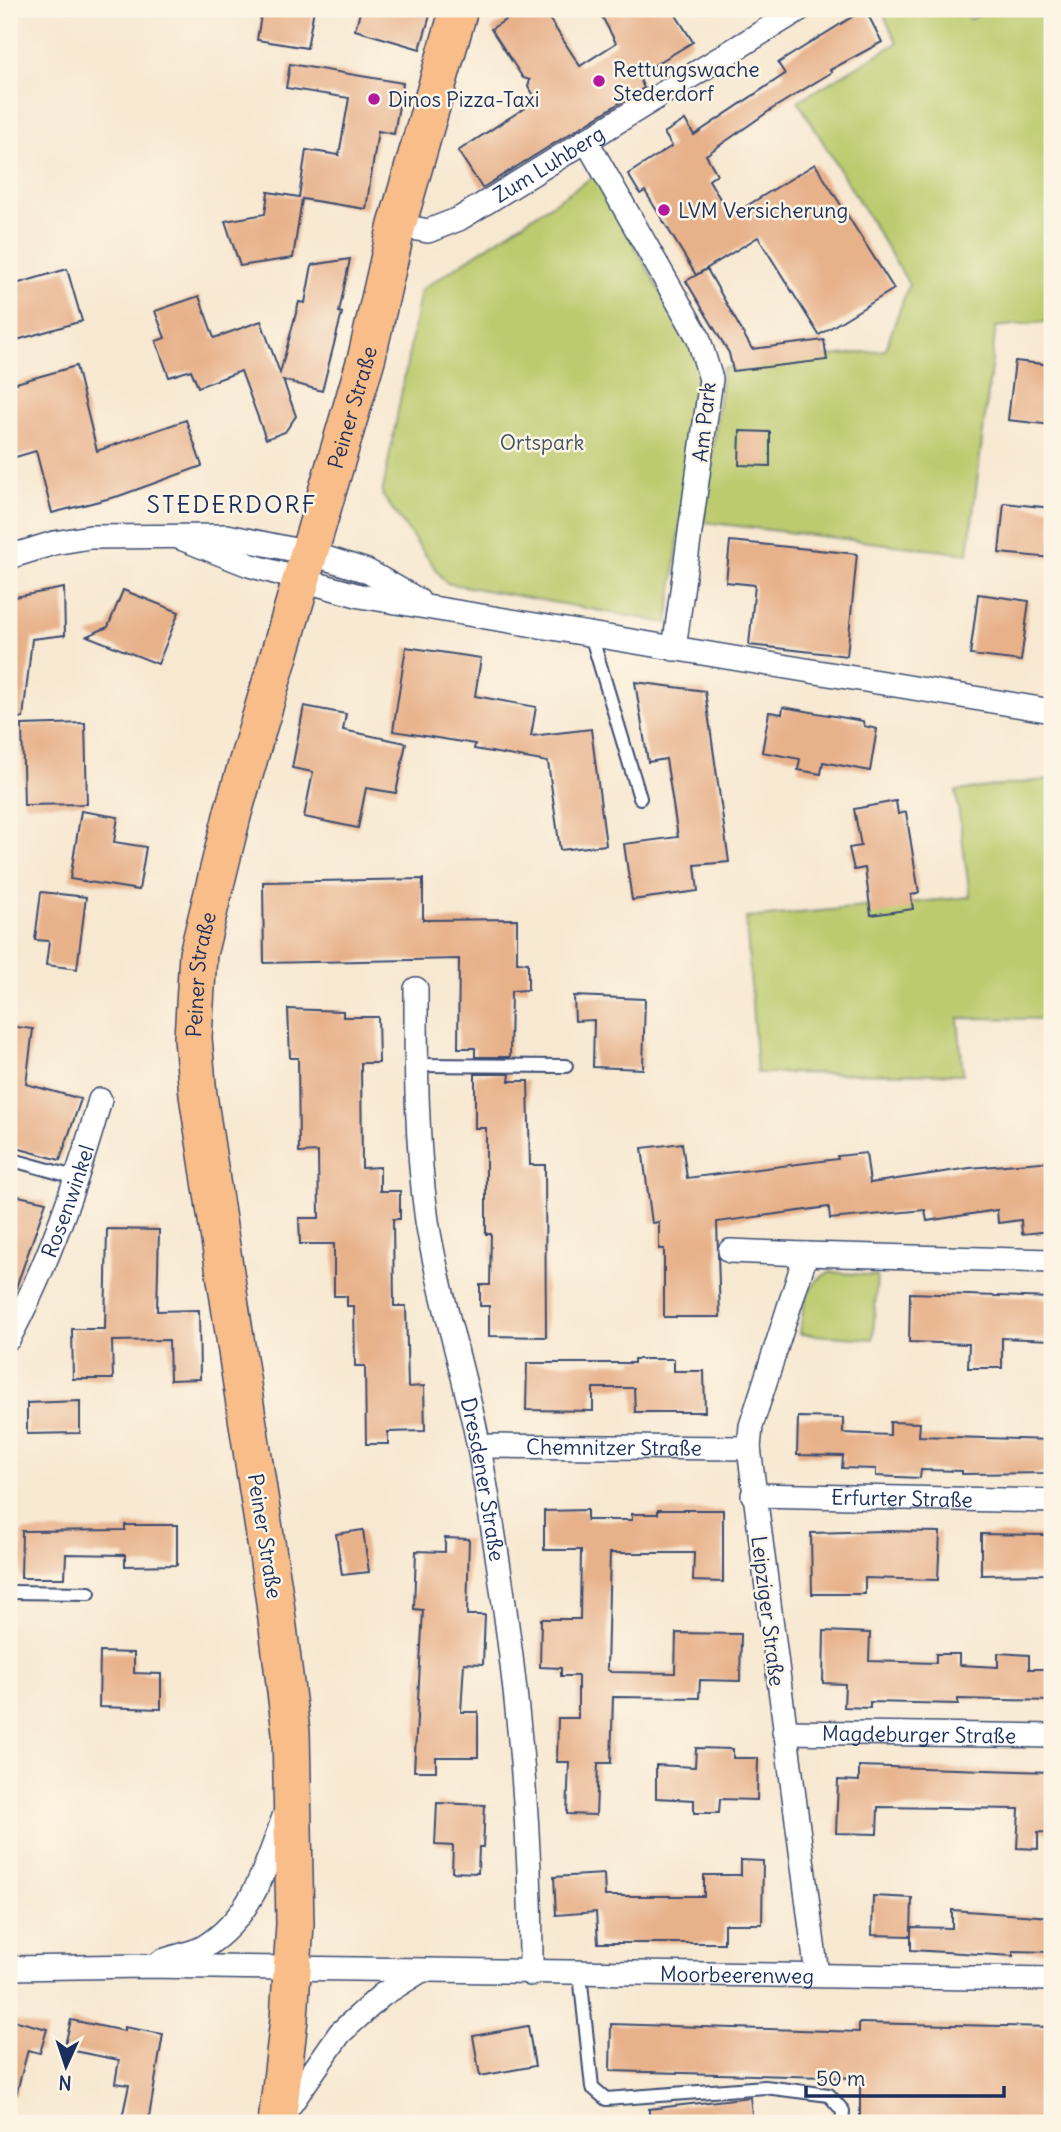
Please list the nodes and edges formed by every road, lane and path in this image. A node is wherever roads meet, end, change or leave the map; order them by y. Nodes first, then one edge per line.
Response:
1 (459, 9) edge
2 (800, 9) edge
3 (586, 140) junction
4 (397, 225) junction
5 (9, 557) edge
6 (307, 567) junction
7 (591, 635) junction
8 (674, 649) junction
9 (1052, 711) edge
10 (640, 798) dead end
11 (416, 989) dead end
12 (416, 1065) junction
13 (566, 1066) dead end
14 (100, 1100) dead end
15 (9, 1159) edge
16 (78, 1178) junction
17 (730, 1251) dead end
18 (806, 1254) junction
19 (1052, 1261) edge
20 (9, 1338) edge
21 (479, 1446) junction
22 (748, 1448) junction
23 (753, 1495) junction
24 (1052, 1501) edge
25 (9, 1592) edge
26 (89, 1593) dead end
27 (784, 1732) junction
28 (1052, 1737) edge
29 (294, 1791) junction
30 (146, 1966) junction
31 (9, 1968) edge
32 (293, 1969) junction
33 (420, 1972) junction
34 (531, 1974) junction
35 (580, 1974) junction
36 (817, 1975) junction
37 (1052, 1979) edge
38 (277, 2123) edge
39 (842, 2123) edge

1 - 4 main road, Peiner Straße
2 - 3 street, Zum Luhberg
3 - 4 street, Zum Luhberg
3 - 8 street, Am Park
4 - 6 main road, Peiner Straße
5 - 6 street
6 - 7 street
6 - 29 main road, Peiner Straße
7 - 8 street
7 - 10 lane
8 - 9 street
11 - 12 street, Dresdener Straße
12 - 13 lane
12 - 21 street, Dresdener Straße
14 - 16 street, Rosenwinkel
15 - 16 lane
16 - 20 street, Rosenwinkel
17 - 18 street
18 - 19 street
18 - 22 street, Leipziger Straße
21 - 22 street, Chemnitzer Straße
21 - 34 street, Dresdener Straße
22 - 23 street, Leipziger Straße
23 - 24 street, Erfurter Straße
23 - 27 street, Leipziger Straße
25 - 26 lane
27 - 28 street, Magdeburger Straße
27 - 36 street, Leipziger Straße
29 - 30 street, Moorbeerenweg
29 - 32 main road, Peiner Straße
30 - 31 street, Moorbeerenweg
30 - 32 street, Moorbeerenweg
32 - 33 street, Moorbeerenweg
32 - 38 main road, Peiner Straße
33 - 34 street, Moorbeerenweg
33 - 38 street
34 - 35 street, Moorbeerenweg
35 - 36 street, Moorbeerenweg
35 - 39 lane
36 - 37 street, Moorbeerenweg

